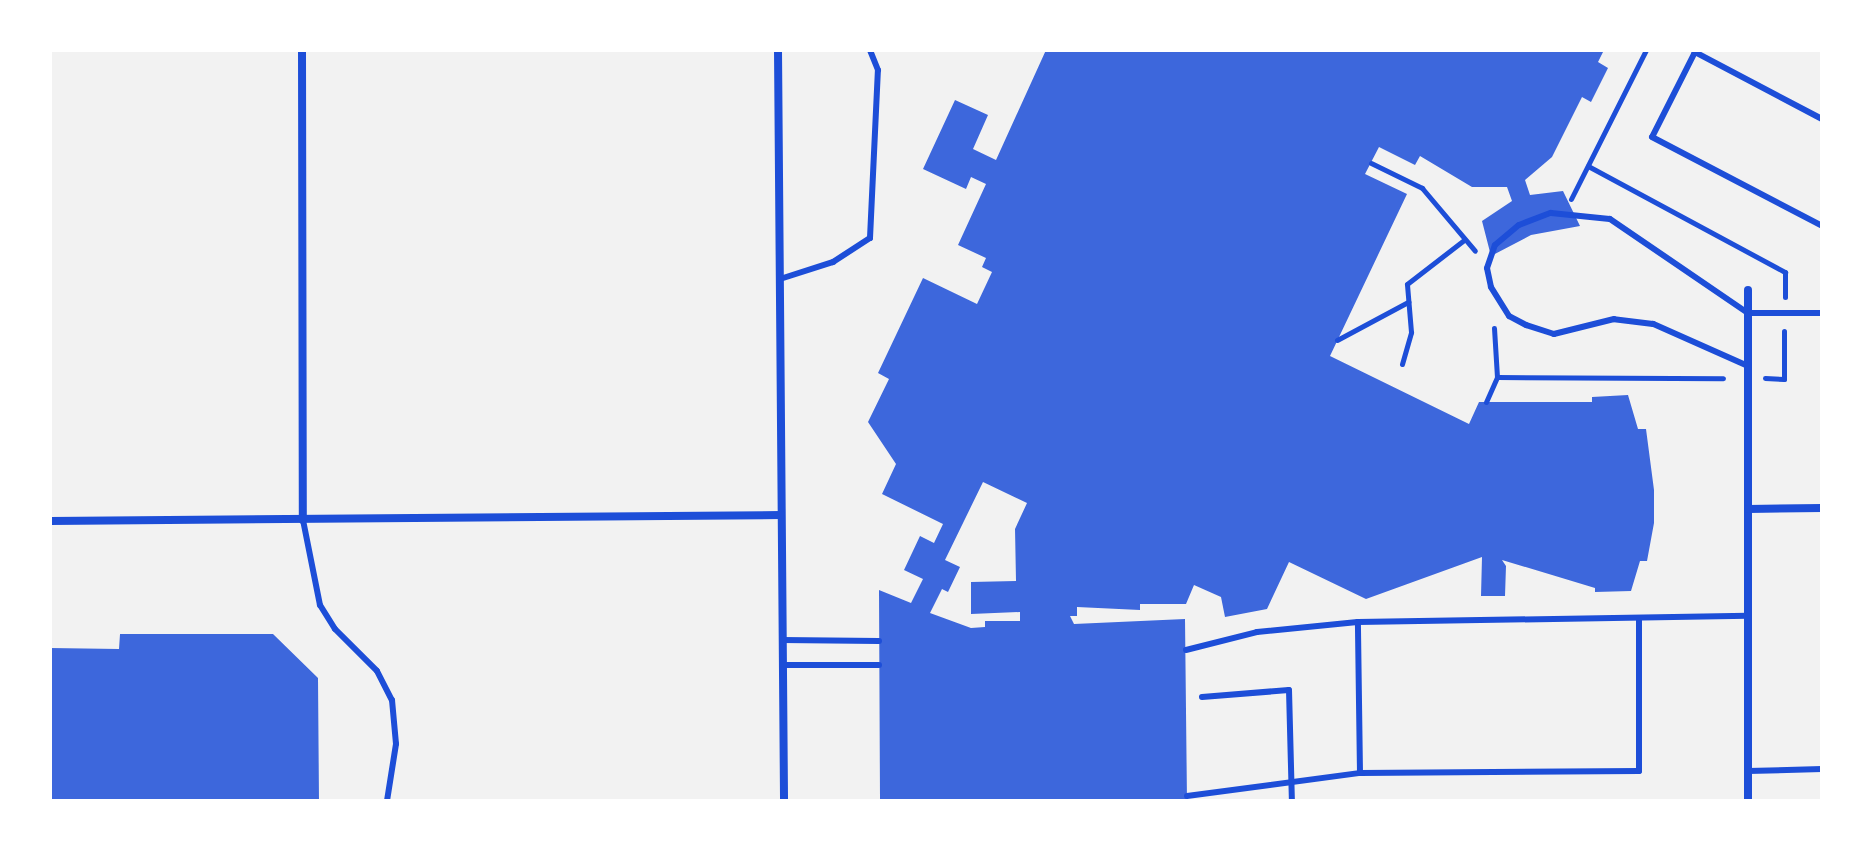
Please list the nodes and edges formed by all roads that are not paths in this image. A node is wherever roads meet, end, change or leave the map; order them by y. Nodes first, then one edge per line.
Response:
1 (302, 50) edge
2 (778, 50) edge
3 (870, 50) edge
4 (1822, 119) edge
5 (1822, 226) edge
6 (780, 279) junction
7 (1748, 290) dead end
8 (1748, 313) junction
9 (1822, 313) edge
10 (1748, 366) junction
11 (1822, 508) edge
12 (1748, 509) junction
13 (781, 515) junction
14 (303, 520) junction
15 (50, 521) edge
16 (1748, 616) junction
17 (1639, 618) junction
18 (1358, 622) junction
19 (782, 640) junction
20 (879, 641) dead end
21 (1186, 650) dead end
22 (783, 665) junction
23 (879, 665) dead end
24 (1202, 697) dead end
25 (1822, 769) edge
26 (1748, 771) junction
27 (1360, 773) junction
28 (1187, 796) dead end
29 (387, 801) edge
30 (784, 801) edge
31 (1292, 801) edge
32 (1748, 801) edge

1 - 14 street
2 - 6 street
3 - 6 lane
4 - 5 lane
6 - 13 street
7 - 8 street
8 - 9 lane
8 - 10 street
8 - 10 lane
10 - 12 street
11 - 12 street
12 - 16 street
13 - 14 street
13 - 19 street
14 - 15 street
14 - 29 lane
16 - 17 lane
16 - 26 street
17 - 18 lane
17 - 27 lane
18 - 21 lane
18 - 27 lane
19 - 20 lane
19 - 22 street
22 - 23 lane
22 - 30 street
24 - 31 lane
25 - 26 lane
26 - 32 street
27 - 28 lane

